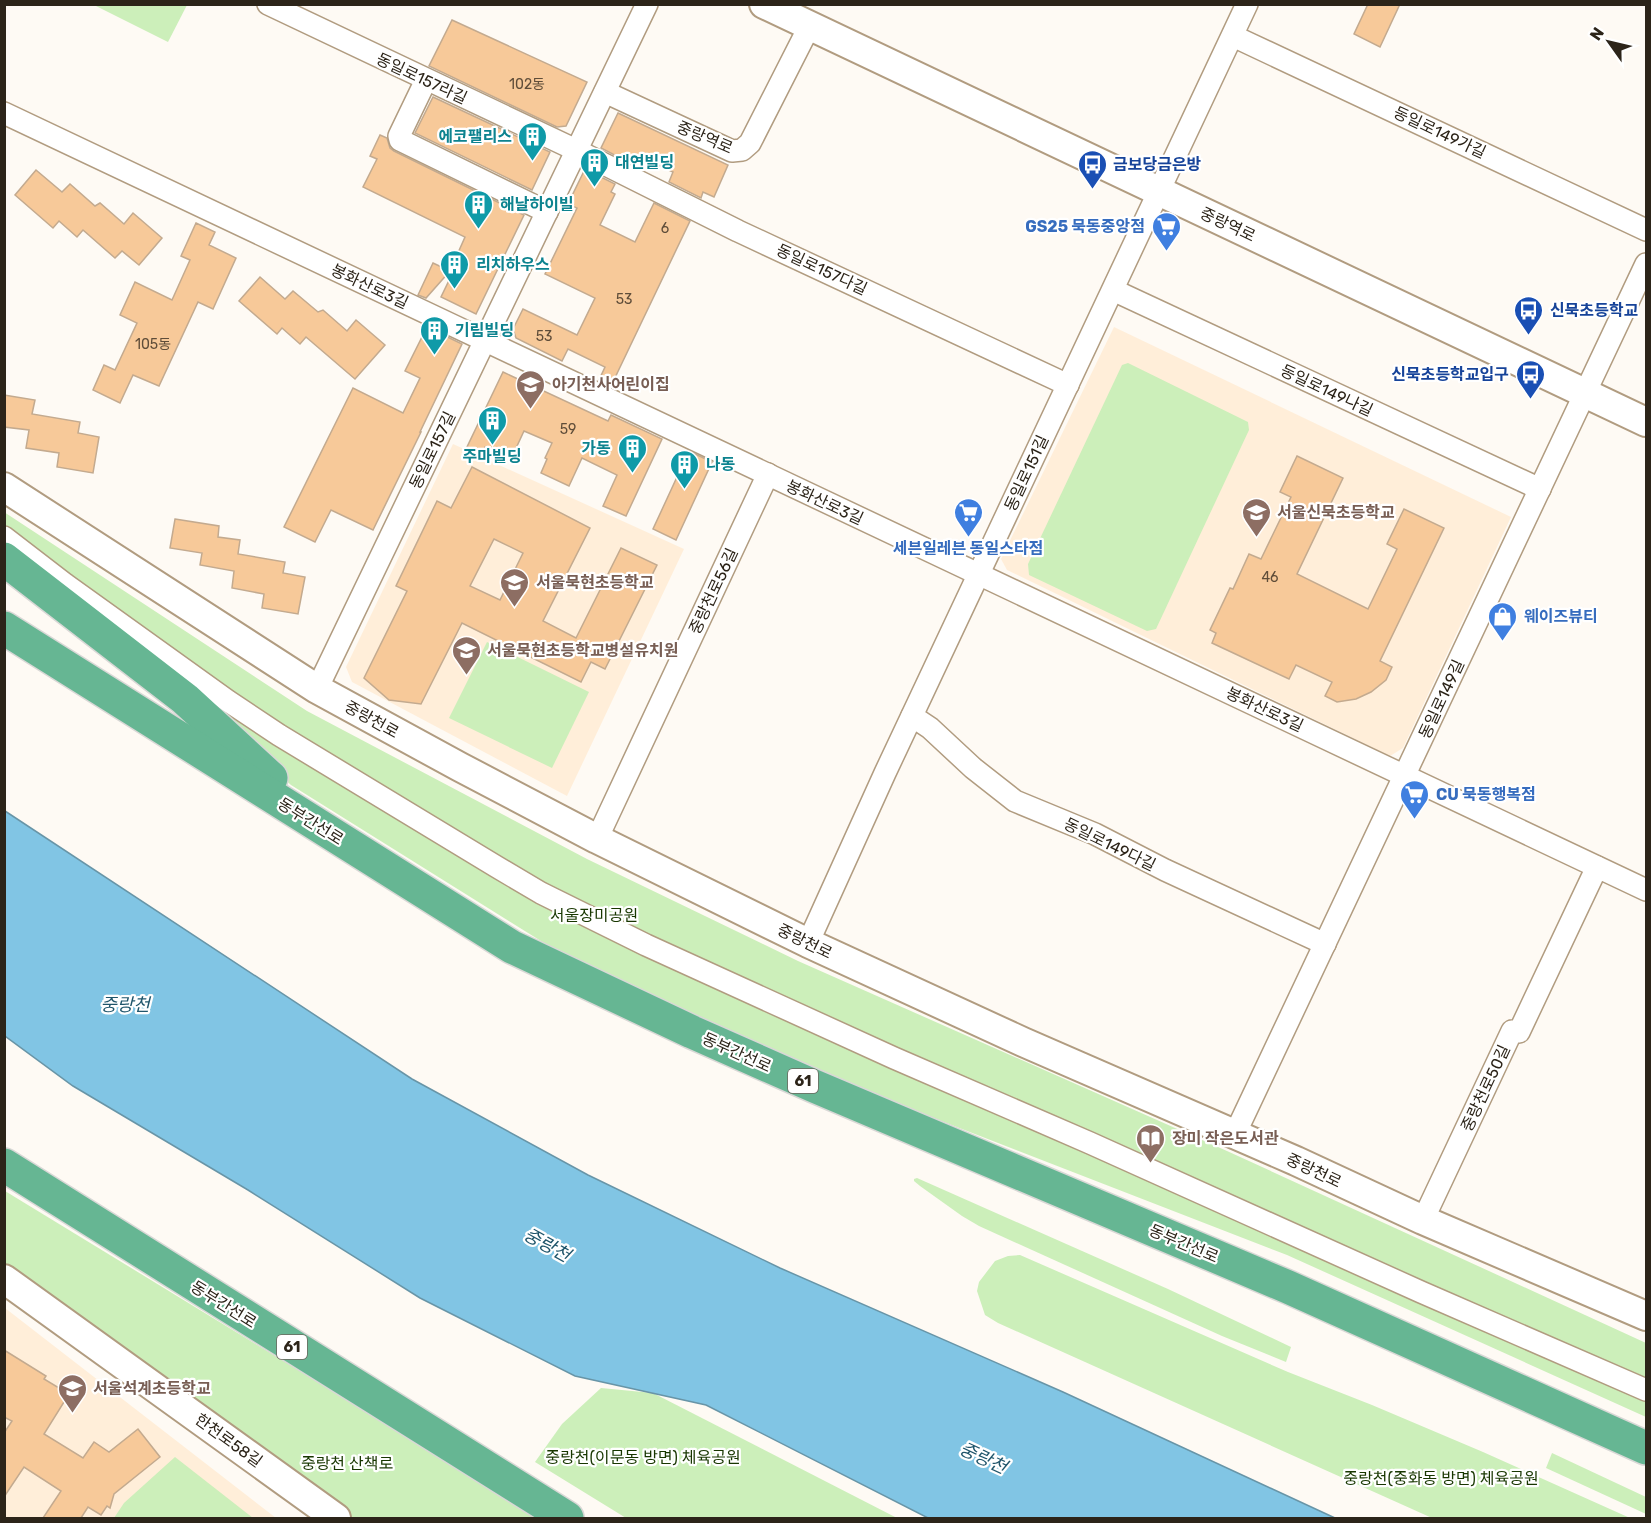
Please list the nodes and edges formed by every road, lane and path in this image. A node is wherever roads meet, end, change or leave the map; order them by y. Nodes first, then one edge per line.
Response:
1 (268, 4) edge
2 (647, 4) edge
3 (764, 4) edge
4 (1244, 6) edge
5 (809, 27) junction
6 (1233, 36) junction
7 (426, 80) junction
8 (605, 92) junction
9 (4, 113) edge
10 (576, 150) junction
11 (1159, 191) junction
12 (547, 212) junction
13 (1647, 230) edge
14 (1647, 264) edge
15 (1113, 290) junction
16 (484, 340) junction
17 (1068, 385) junction
18 (1586, 393) junction
19 (1647, 422) edge
20 (768, 474) junction
21 (4, 487) edge
22 (1540, 489) junction
23 (4, 537) edge
24 (4, 559) edge
25 (979, 574) junction
26 (4, 628) edge
27 (317, 689) junction
28 (912, 716) junction
29 (1405, 776) junction
30 (335, 836) junction
31 (597, 839) junction
32 (1597, 867) junction
33 (1647, 890) edge
34 (808, 943) junction
35 (1325, 944) junction
36 (1235, 1134) junction
37 (9, 1169) edge
38 (1423, 1220) junction
39 (4, 1279) edge
40 (1645, 1311) edge
41 (1647, 1390) edge
42 (1647, 1448) edge
43 (336, 1518) edge
44 (567, 1518) edge

1 - 7 street, 동일로157라길
2 - 8 street, 동일로157길
3 - 5 main road, 중랑역로
4 - 6 street, 동일로151길
5 - 8 street, 중랑역로
5 - 11 main road, 중랑역로
6 - 11 street, 동일로151길
6 - 13 street, 동일로149가길
7 - 10 street, 동일로157라길
7 - 12 street
8 - 10 street, 동일로157길
9 - 16 street, 봉화산로3길
10 - 12 street, 동일로157길
10 - 17 street, 동일로157다길
11 - 15 street, 동일로151길
11 - 18 main road, 중랑역로
12 - 16 street, 동일로157길
14 - 18 street, 동일로149길
15 - 17 street, 동일로151길
15 - 22 street, 동일로149나길
16 - 20 street, 봉화산로3길
16 - 27 street, 동일로157길
17 - 25 street, 동일로151길
18 - 19 main road, 중랑역로
18 - 22 street, 동일로149길
20 - 25 street, 봉화산로3길
20 - 31 street, 중랑천로56길
21 - 27 main road, 중랑천로
22 - 29 street, 동일로149길
23 - 41 street
24 - 30 highway
25 - 28 street, 동일로151길
25 - 29 street, 봉화산로3길
26 - 30 highway, 동부간선로 / 61
27 - 31 main road, 중랑천로
28 - 34 street, 동일로151길
28 - 35 street, 동일로149다길
29 - 32 street, 봉화산로3길
29 - 35 street, 동일로149길
30 - 42 highway, 동부간선로 / 61
31 - 34 main road, 중랑천로
32 - 33 street, 봉화산로3길
32 - 38 street, 중랑천로50길
34 - 36 main road, 중랑천로
35 - 36 street, 동일로149길
36 - 38 main road, 중랑천로
37 - 44 highway, 동부간선로 / 61
38 - 40 main road, 중랑천로
39 - 43 main road, 한천로58길

